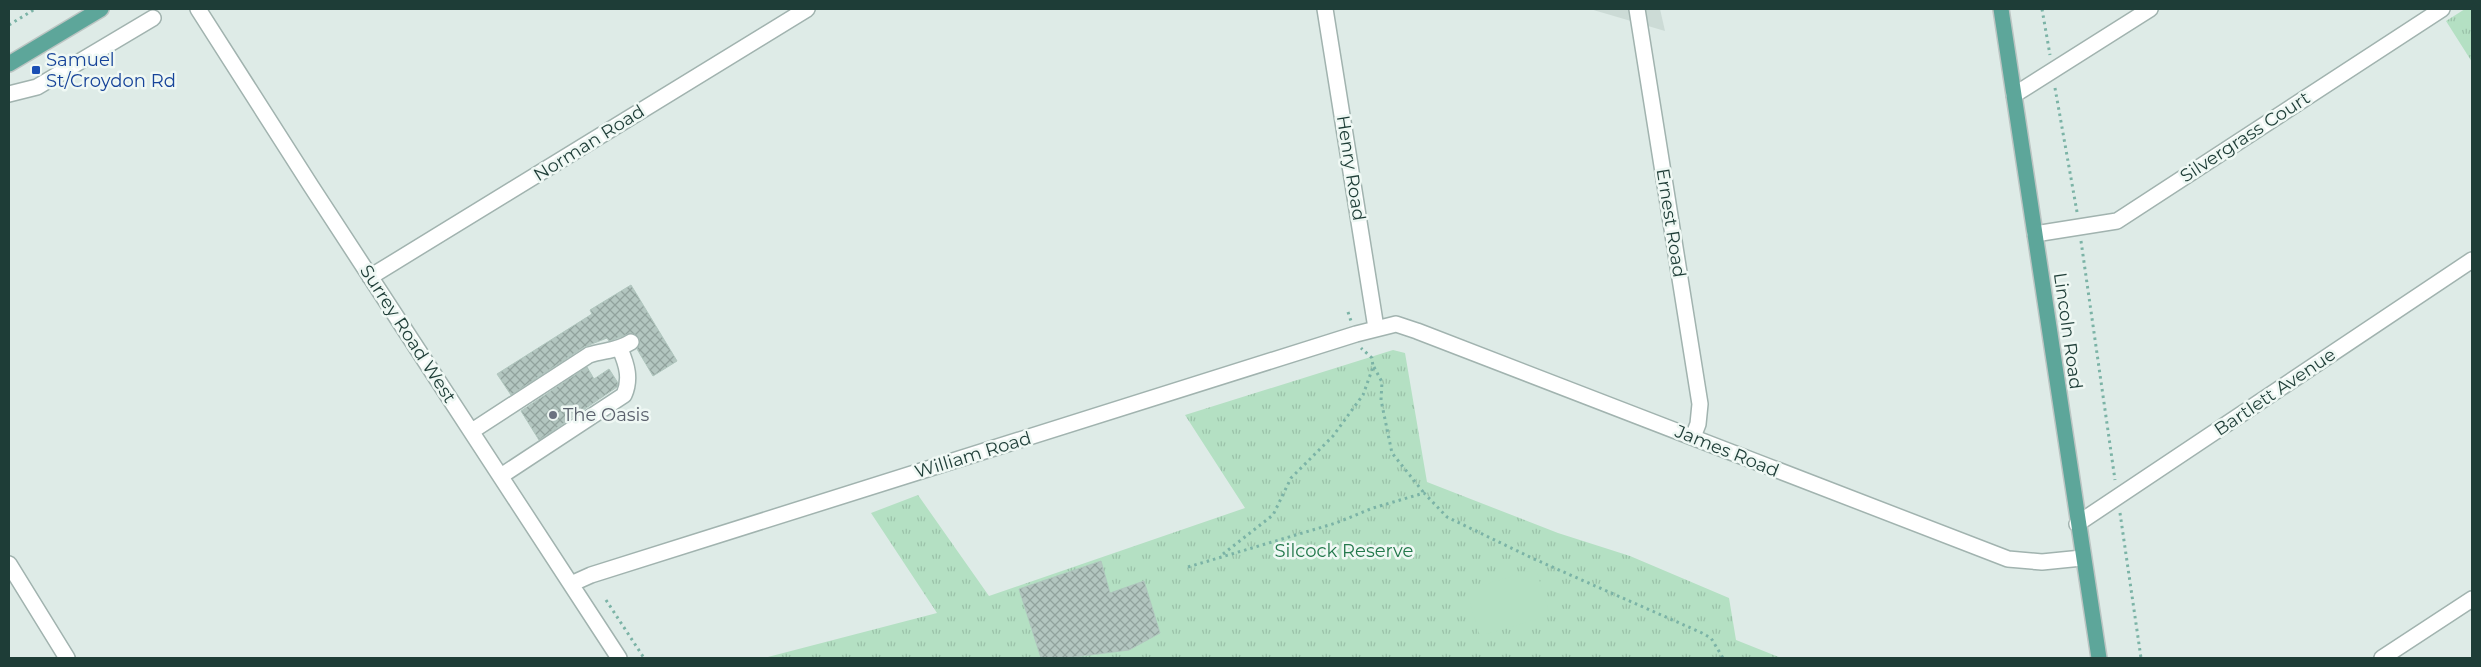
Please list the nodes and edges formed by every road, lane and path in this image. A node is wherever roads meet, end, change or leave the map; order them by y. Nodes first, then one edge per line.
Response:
1 (35, 9) edge
2 (101, 9) edge
3 (198, 9) edge
4 (807, 9) edge
5 (1325, 9) edge
6 (1637, 9) edge
7 (2002, 9) edge
8 (2042, 9) edge
9 (2150, 9) edge
10 (2442, 9) edge
11 (154, 18) dead end
12 (9, 25) edge
13 (9, 64) edge
14 (2053, 72) junction
15 (9, 94) edge
16 (2014, 95) junction
17 (2079, 226) junction
18 (2035, 234) junction
19 (2472, 260) edge
20 (370, 278) junction
21 (1348, 312) dead end
22 (1376, 328) junction
23 (1356, 334) junction
24 (1373, 367) junction
25 (472, 431) junction
26 (1693, 437) junction
27 (501, 476) junction
28 (1424, 493) junction
29 (2118, 498) junction
30 (2078, 524) junction
31 (1220, 556) junction
32 (2082, 558) junction
33 (9, 564) edge
34 (1188, 568) dead end
35 (571, 584) junction
36 (2472, 599) edge
37 (606, 600) dead end
38 (67, 658) edge
39 (619, 658) edge
40 (644, 658) edge
41 (1723, 658) edge
42 (2099, 658) edge
43 (2141, 658) edge
44 (2382, 658) edge

1 - 12 path
2 - 13 main road
3 - 20 street, Surrey Road West
4 - 20 street, Norman Road
5 - 22 street, Henry Road
6 - 26 street, Ernest Road
7 - 16 main road, Lincoln Road
8 - 14 path
9 - 14 street
10 - 17 street, Silvergrass Court
11 - 15 street
14 - 16 street
14 - 17 path
16 - 18 main road, Lincoln Road
17 - 18 street, Silvergrass Court
17 - 29 path
18 - 30 main road, Lincoln Road
19 - 29 street, Bartlett Avenue
20 - 25 street, Surrey Road West
21 - 23 path
22 - 23 street, William Road
22 - 26 street, James Road
23 - 24 path
23 - 35 street, William Road
24 - 28 path
24 - 31 path
25 - 27 street, Surrey Road West
25 - 27 street
26 - 32 street, James Road
27 - 35 street, Surrey Road West
28 - 31 path
28 - 41 path
29 - 30 street, Bartlett Avenue
29 - 43 path
30 - 32 main road, Lincoln Road
31 - 34 path
32 - 42 main road, Lincoln Road
33 - 38 street
35 - 39 street, Surrey Road West
36 - 44 street
37 - 40 path

